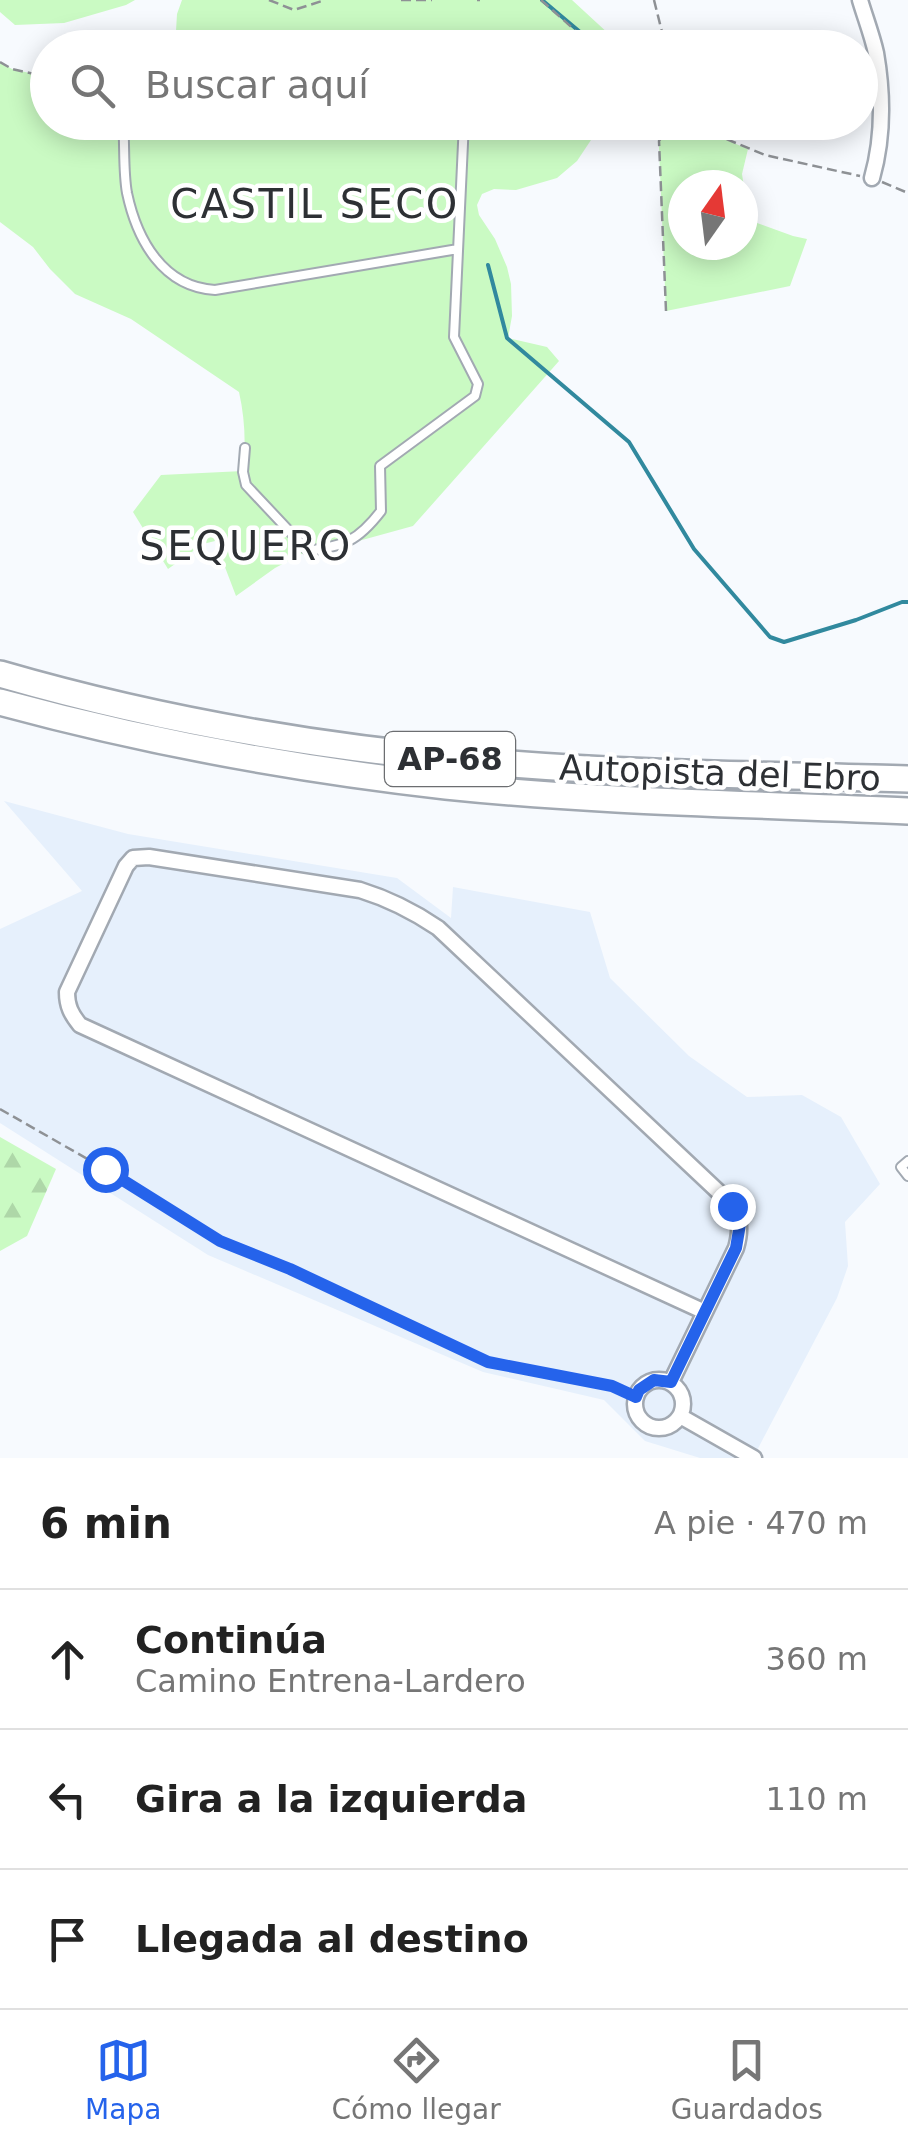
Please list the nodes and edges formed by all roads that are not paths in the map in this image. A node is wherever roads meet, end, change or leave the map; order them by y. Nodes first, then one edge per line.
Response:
1 (860, 0) edge
2 (869, 30) edge
3 (878, 82) edge
4 (124, 140) edge
5 (463, 140) edge
6 (872, 178) road end
7 (458, 249) junction
8 (246, 448) dead end
9 (0, 674) edge
10 (0, 702) edge
11 (908, 779) edge
12 (908, 812) edge
13 (908, 1161) edge
14 (908, 1176) edge
15 (704, 1312) junction
16 (671, 1382) junction
17 (680, 1416) junction
18 (754, 1458) edge

1 - 2 street
3 - 6 street
4 - 7 lane
5 - 7 lane
7 - 8 lane
9 - 11 highway, Autopista del Ebro / AP-68
10 - 12 highway, Autopista del Ebro / AP-68
13 - 14 lane
15 - 15 street
15 - 16 street
16 - 17 street
16 - 17 street
17 - 18 street

